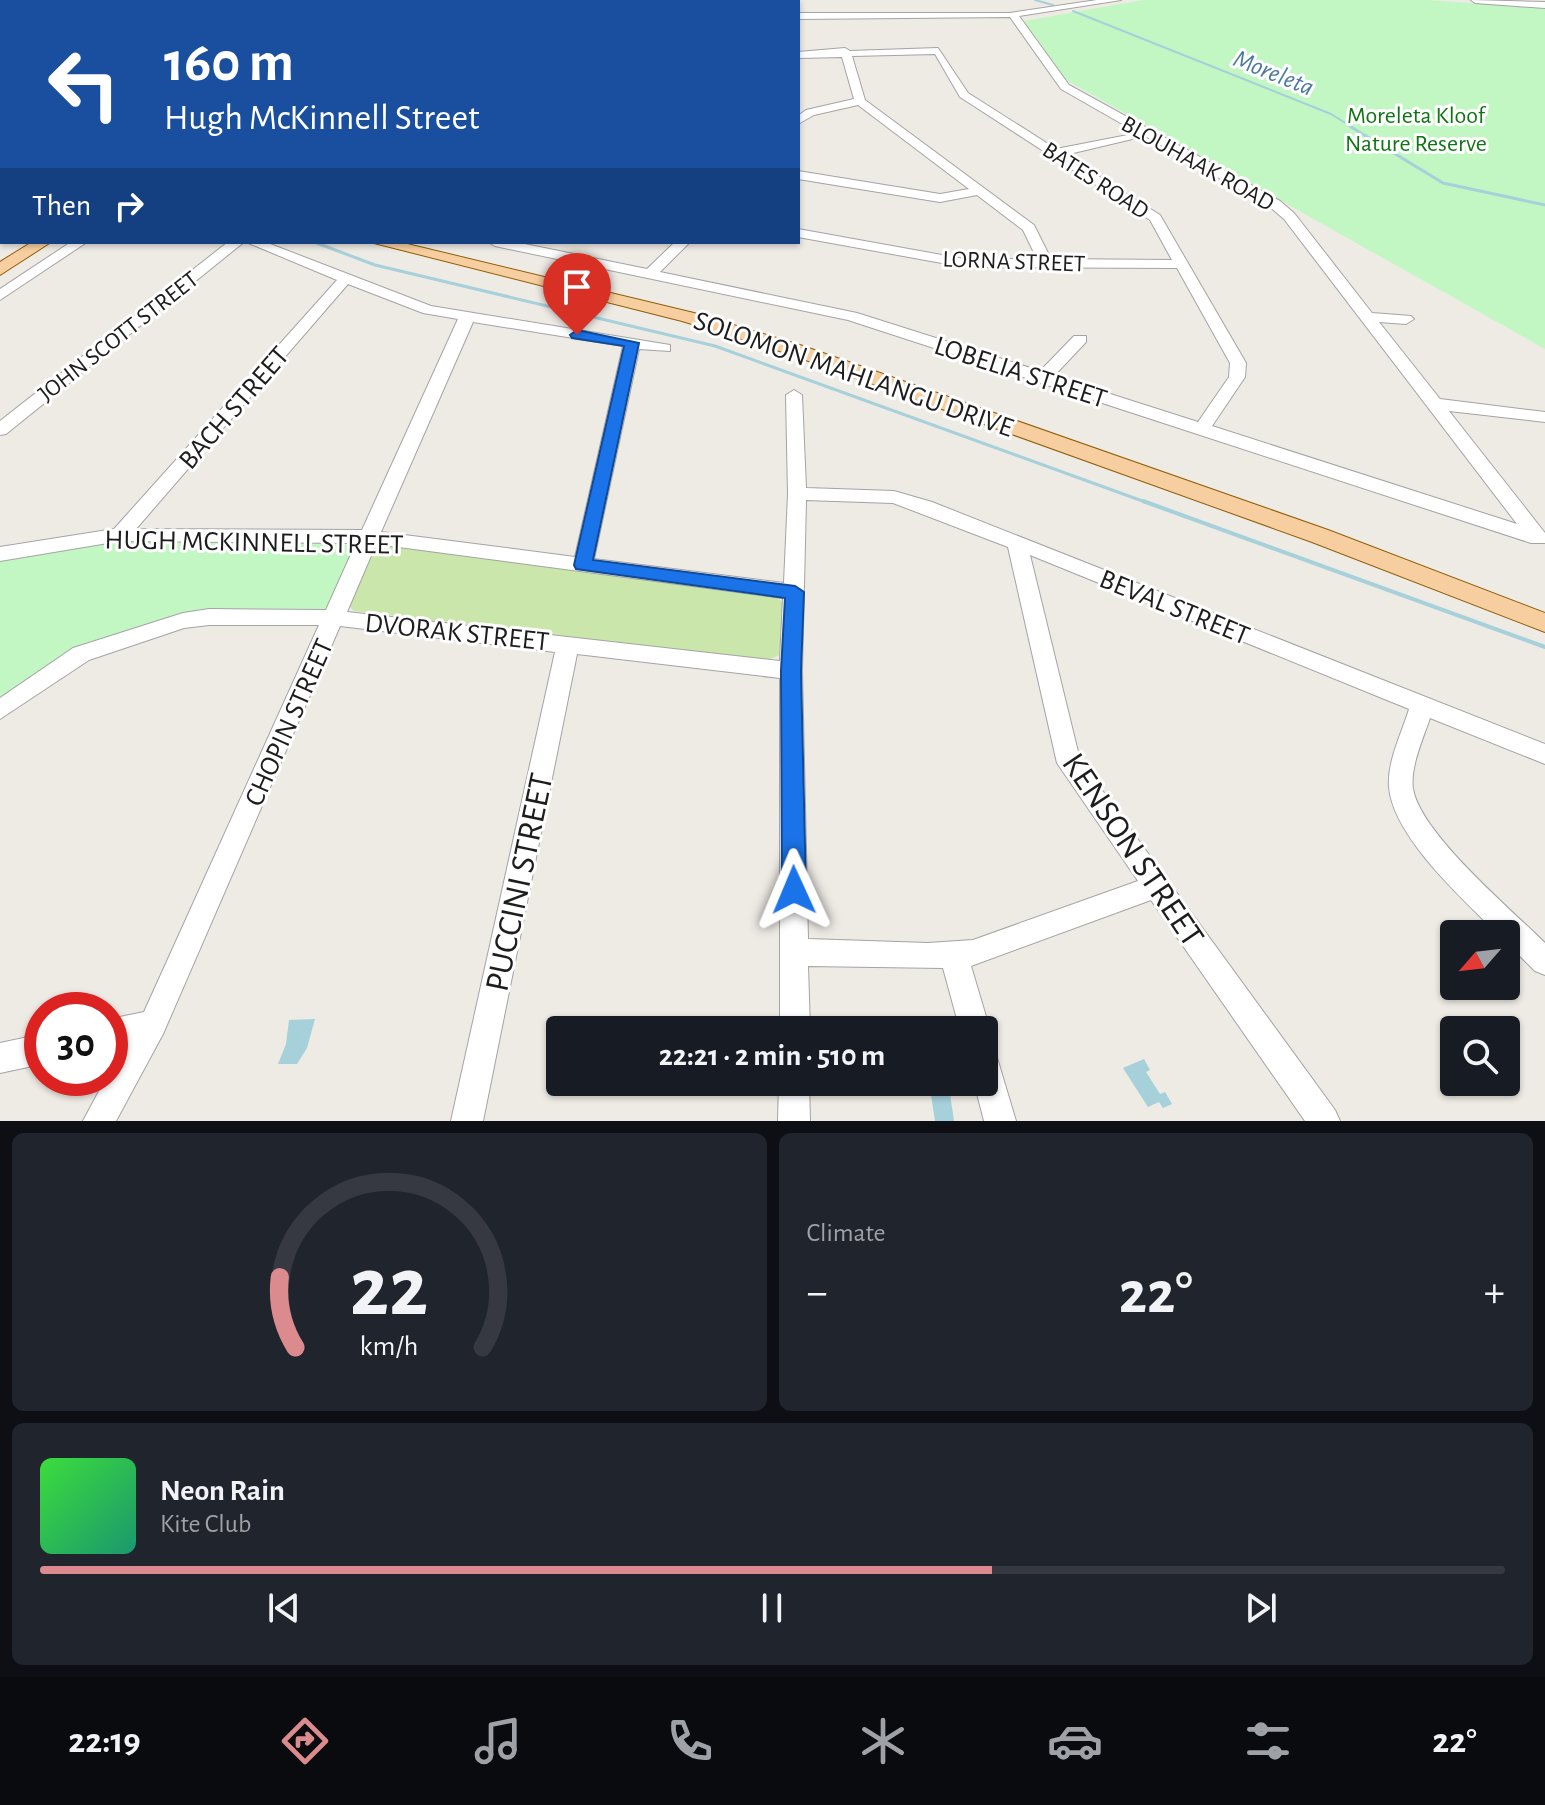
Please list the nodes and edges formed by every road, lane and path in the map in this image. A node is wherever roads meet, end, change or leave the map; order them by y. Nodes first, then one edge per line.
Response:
1 (1117, 0) edge
2 (1475, 0) edge
3 (1098, 1) edge
4 (1507, 1) edge
5 (1545, 5) edge
6 (1011, 15) junction
7 (800, 16) edge
8 (845, 51) junction
9 (800, 55) edge
10 (860, 101) junction
11 (800, 120) edge
12 (1139, 136) dead end
13 (1055, 153) junction
14 (800, 175) edge
15 (980, 191) junction
16 (800, 233) edge
17 (40, 244) edge
18 (77, 244) edge
19 (234, 244) edge
20 (258, 244) edge
21 (386, 244) edge
22 (505, 244) edge
23 (681, 244) edge
24 (1046, 263) junction
25 (1183, 264) junction
26 (0, 270) edge
27 (650, 274) junction
28 (345, 279) junction
29 (0, 296) edge
30 (467, 317) junction
31 (1368, 317) junction
32 (1406, 319) dead end
33 (1080, 339) dead end
34 (632, 343) junction
35 (664, 348) dead end
36 (1042, 378) junction
37 (794, 395) dead end
38 (1436, 404) junction
39 (1545, 417) edge
40 (0, 430) edge
41 (1201, 430) junction
42 (797, 494) junction
43 (120, 535) junction
44 (370, 537) junction
45 (1541, 543) edge
46 (1017, 544) junction
47 (0, 554) edge
48 (583, 565) junction
49 (795, 592) junction
50 (1544, 614) edge
51 (335, 618) junction
52 (568, 643) junction
53 (791, 671) junction
54 (1422, 705) junction
55 (0, 710) edge
56 (1545, 754) edge
57 (1155, 887) junction
58 (795, 952) junction
59 (954, 956) junction
60 (1545, 962) edge
61 (795, 1016) edge
62 (971, 1016) edge
63 (153, 1024) junction
64 (128, 1030) edge
65 (24, 1053) edge
66 (0, 1058) edge
67 (794, 1096) edge
68 (993, 1096) edge
69 (99, 1121) edge
70 (467, 1121) edge
71 (794, 1121) edge
72 (1000, 1121) edge
73 (1324, 1121) edge

1 - 3 street
2 - 4 street
3 - 6 street
4 - 5 street
6 - 7 street
6 - 31 street, BLOUHAAK ROAD
8 - 9 street
8 - 10 street
8 - 13 street, BATES ROAD
10 - 11 street
10 - 15 street
12 - 13 street
13 - 25 street, BATES ROAD
14 - 15 street
15 - 24 street
16 - 24 street, LORNA STREET
17 - 26 main road
18 - 29 street
19 - 40 street, JOHN SCOTT STREET
20 - 28 street
21 - 50 main road, SOLOMON MAHLANGU DRIVE
22 - 27 street, LOBELIA STREET
23 - 27 street
24 - 25 street, LORNA STREET
25 - 41 street, BATES ROAD
27 - 36 street, LOBELIA STREET
28 - 30 street
28 - 43 street, BACH STREET
30 - 34 street
30 - 44 street, CHOPIN STREET
31 - 32 street
31 - 38 street, BLOUHAAK ROAD
33 - 36 street
34 - 35 street
34 - 48 street
36 - 41 street, LOBELIA STREET
37 - 42 street
38 - 39 street
38 - 45 street, BLOUHAAK ROAD
41 - 45 street, LOBELIA STREET
42 - 46 street, BEVAL STREET
42 - 49 street
43 - 44 street, HUGH MCKINNELL STREET
43 - 47 street, HUGH MCKINNELL STREET
44 - 48 street, HUGH MCKINNELL STREET
44 - 51 street, CHOPIN STREET
46 - 54 street, BEVAL STREET
46 - 57 street, KENSON STREET
48 - 49 street, HUGH MCKINNELL STREET
49 - 53 street
51 - 52 street, DVORAK STREET
51 - 55 street, DVORAK STREET
51 - 63 street, CHOPIN STREET
52 - 53 street, DVORAK STREET
52 - 70 street, PUCCINI STREET
53 - 58 street
54 - 56 street, BEVAL STREET
54 - 60 street
57 - 59 street
57 - 73 street, KENSON STREET
58 - 59 street
58 - 61 street
59 - 62 street
63 - 64 street
63 - 69 street, CHOPIN STREET
65 - 66 street
67 - 71 street
68 - 72 street

